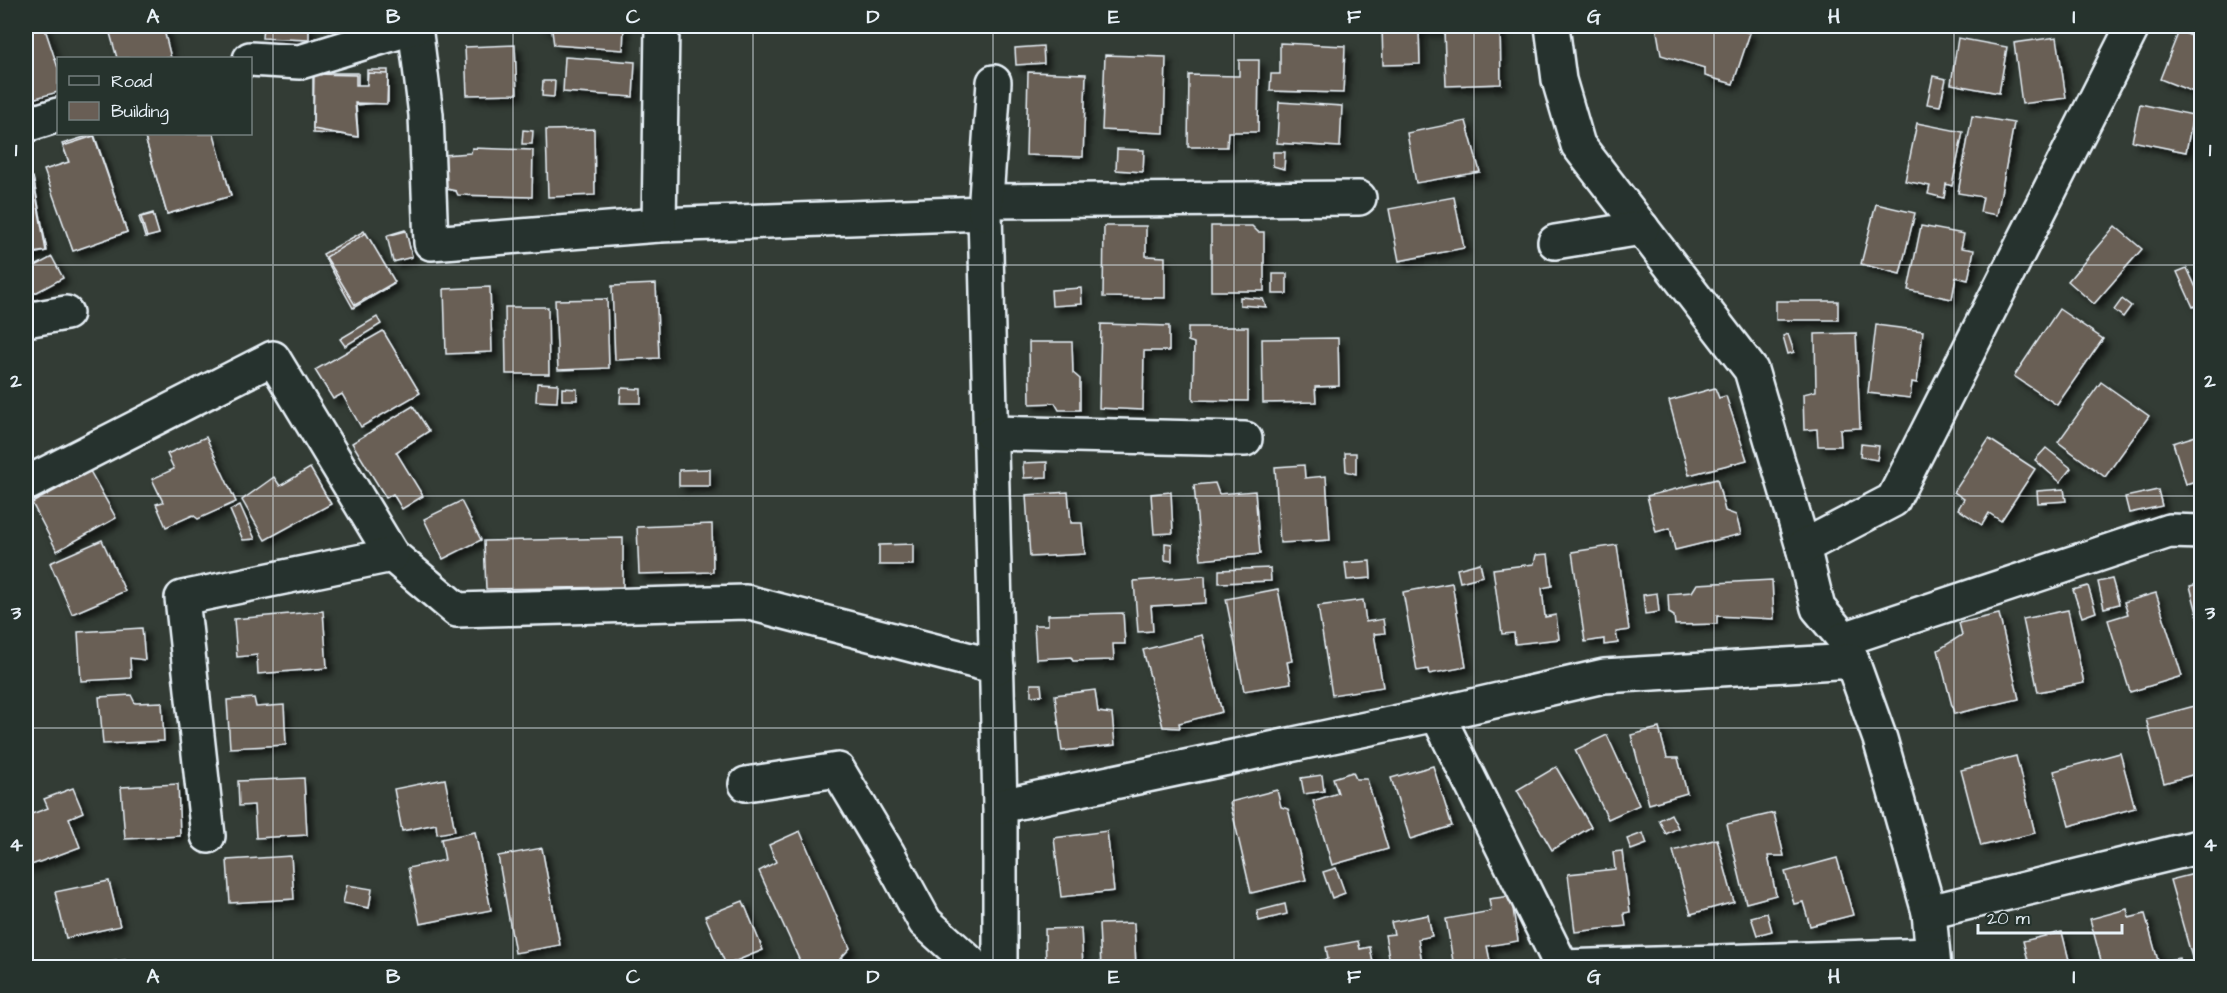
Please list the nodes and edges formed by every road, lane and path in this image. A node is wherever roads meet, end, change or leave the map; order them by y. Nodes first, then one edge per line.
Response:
1 (415, 26) edge
2 (662, 26) edge
3 (2133, 26) edge
4 (1557, 33) edge
5 (252, 59) edge
6 (994, 82) dead end
7 (57, 115) edge
8 (26, 125) edge
9 (1359, 198) dead end
10 (985, 207) junction
11 (659, 225) junction
12 (1642, 228) junction
13 (1555, 242) dead end
14 (66, 313) dead end
15 (26, 320) edge
16 (991, 433) junction
17 (1245, 439) dead end
18 (26, 484) edge
19 (2202, 532) edge
20 (1803, 548) junction
21 (392, 555) junction
22 (1848, 650) junction
23 (997, 667) junction
24 (1437, 714) junction
25 (746, 784) dead end
26 (1000, 806) junction
27 (208, 836) dead end
28 (2202, 846) edge
29 (1929, 912) junction
30 (1933, 961) edge
31 (1561, 967) edge
32 (976, 968) edge
33 (1000, 968) edge

1 - 5 street
1 - 11 street
2 - 11 street
3 - 20 street
4 - 12 street
6 - 10 street
7 - 8 street
9 - 10 street
10 - 11 street
10 - 16 street
12 - 13 street
12 - 20 street
14 - 15 street
16 - 17 street
16 - 23 street
18 - 21 street
19 - 22 street
20 - 22 street
21 - 23 street
21 - 27 street
22 - 24 street
22 - 29 street
23 - 26 street
24 - 26 street
24 - 31 street
25 - 32 street
26 - 33 street
28 - 29 street
29 - 30 street
30 - 31 street

